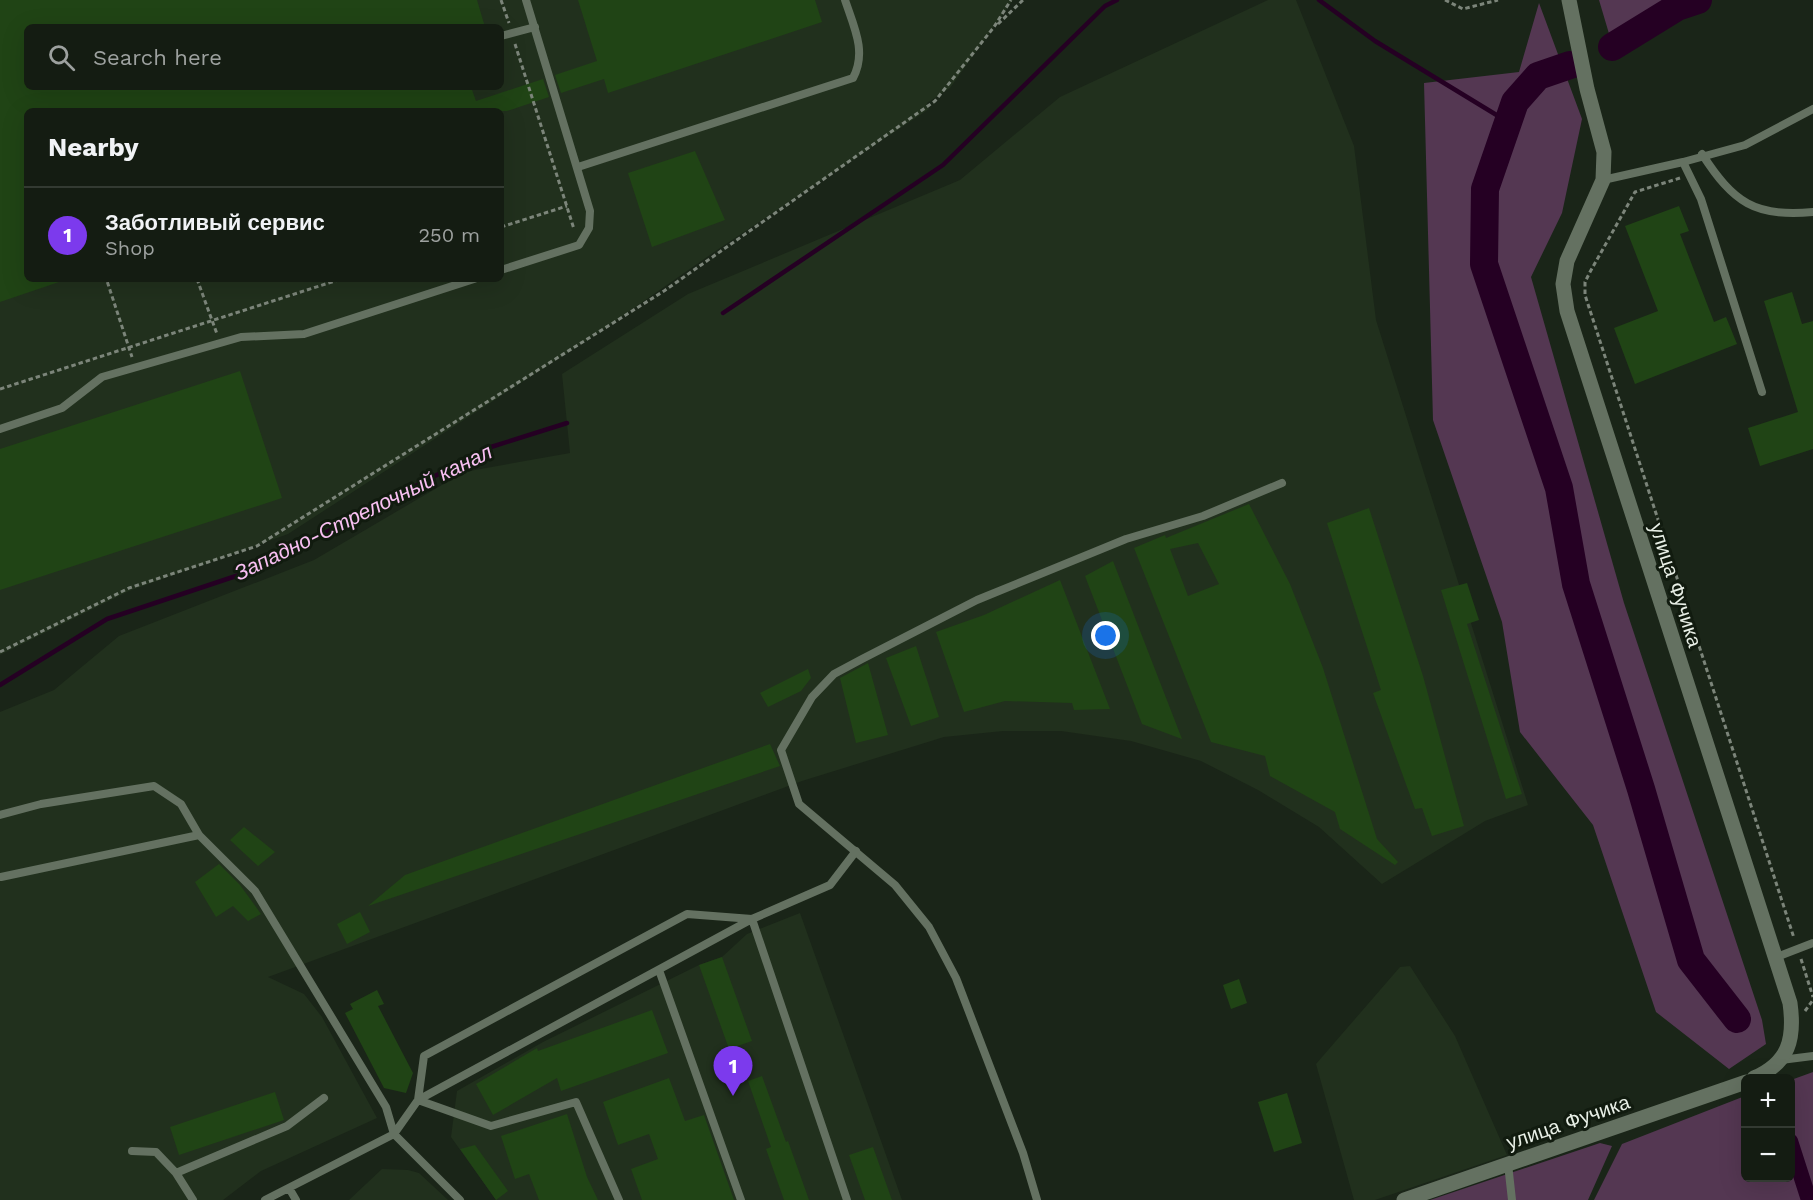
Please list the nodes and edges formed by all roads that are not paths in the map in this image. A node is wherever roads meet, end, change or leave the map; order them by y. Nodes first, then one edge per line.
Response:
1 (526, 0) edge
2 (845, 0) edge
3 (1569, 0) edge
4 (535, 27) junction
5 (504, 35) edge
6 (1813, 109) edge
7 (1702, 154) junction
8 (1683, 162) junction
9 (578, 167) junction
10 (1603, 180) junction
11 (1813, 212) edge
12 (504, 269) edge
13 (465, 282) edge
14 (1761, 392) dead end
15 (0, 429) edge
16 (1282, 483) dead end
17 (0, 815) edge
18 (199, 835) junction
19 (856, 852) junction
20 (1, 877) edge
21 (752, 919) junction
22 (1813, 943) edge
23 (1774, 958) junction
24 (659, 970) junction
25 (1813, 1056) edge
26 (1780, 1060) junction
27 (1764, 1074) edge
28 (1741, 1084) edge
29 (324, 1098) dead end
30 (418, 1100) junction
31 (394, 1134) junction
32 (132, 1151) dead end
33 (1508, 1164) junction
34 (176, 1173) junction
35 (289, 1188) junction
36 (193, 1200) edge
37 (265, 1200) edge
38 (296, 1200) edge
39 (460, 1200) edge
40 (619, 1200) edge
41 (741, 1200) edge
42 (848, 1200) edge
43 (1037, 1200) edge
44 (1404, 1200) edge
45 (1512, 1200) edge

1 - 4 lane
2 - 9 lane
3 - 10 street, улица Фучика
4 - 5 lane
4 - 9 lane
6 - 7 lane
7 - 8 lane
7 - 11 lane
8 - 10 lane
8 - 14 lane
9 - 12 lane
10 - 23 street, улица Фучика
13 - 15 lane
16 - 19 lane
17 - 18 lane
18 - 20 lane
18 - 31 lane
19 - 21 lane
19 - 43 lane
21 - 24 lane
21 - 30 lane
21 - 42 lane
22 - 23 lane
23 - 26 street, улица Фучика
24 - 30 lane
24 - 41 lane
25 - 26 lane
26 - 27 street
28 - 33 street, улица Фучика
29 - 34 lane
30 - 31 lane
30 - 40 lane
31 - 35 lane
31 - 39 lane
32 - 34 lane
33 - 44 street, улица Фучика
33 - 45 lane
34 - 36 lane
35 - 37 lane
35 - 38 lane

